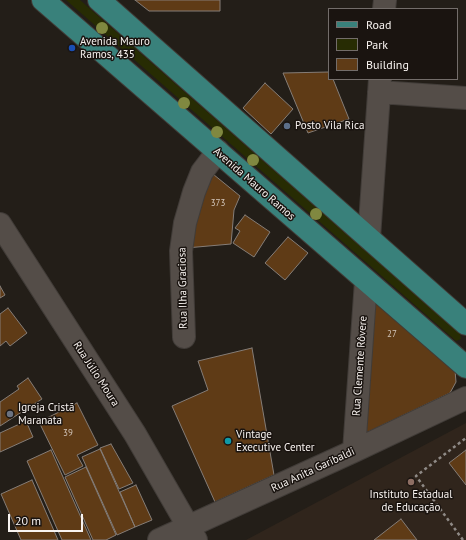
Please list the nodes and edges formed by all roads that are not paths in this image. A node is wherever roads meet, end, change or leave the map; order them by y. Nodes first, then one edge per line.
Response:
1 (43, 0) edge
2 (99, 0) edge
3 (379, 85) edge
4 (466, 98) edge
5 (218, 151) junction
6 (0, 224) edge
7 (369, 238) junction
8 (366, 281) junction
9 (466, 324) edge
10 (184, 337) dead end
11 (466, 367) edge
12 (466, 398) edge
13 (354, 451) junction
14 (193, 533) edge
15 (159, 540) edge

1 - 5 main road, Avenida Mauro Ramos
2 - 7 main road
3 - 4 street
3 - 7 street
5 - 8 main road, Avenida Mauro Ramos
5 - 10 street, Rua Ilha Graciosa
6 - 14 street, Rua Júlio Moura
7 - 9 main road
8 - 11 main road, Avenida Mauro Ramos
8 - 13 street, Rua Clemente Rôvere
12 - 13 street, Rua Anita Garibaldi
13 - 14 street, Rua Anita Garibaldi
14 - 15 street, Rua Anita Garibaldi

